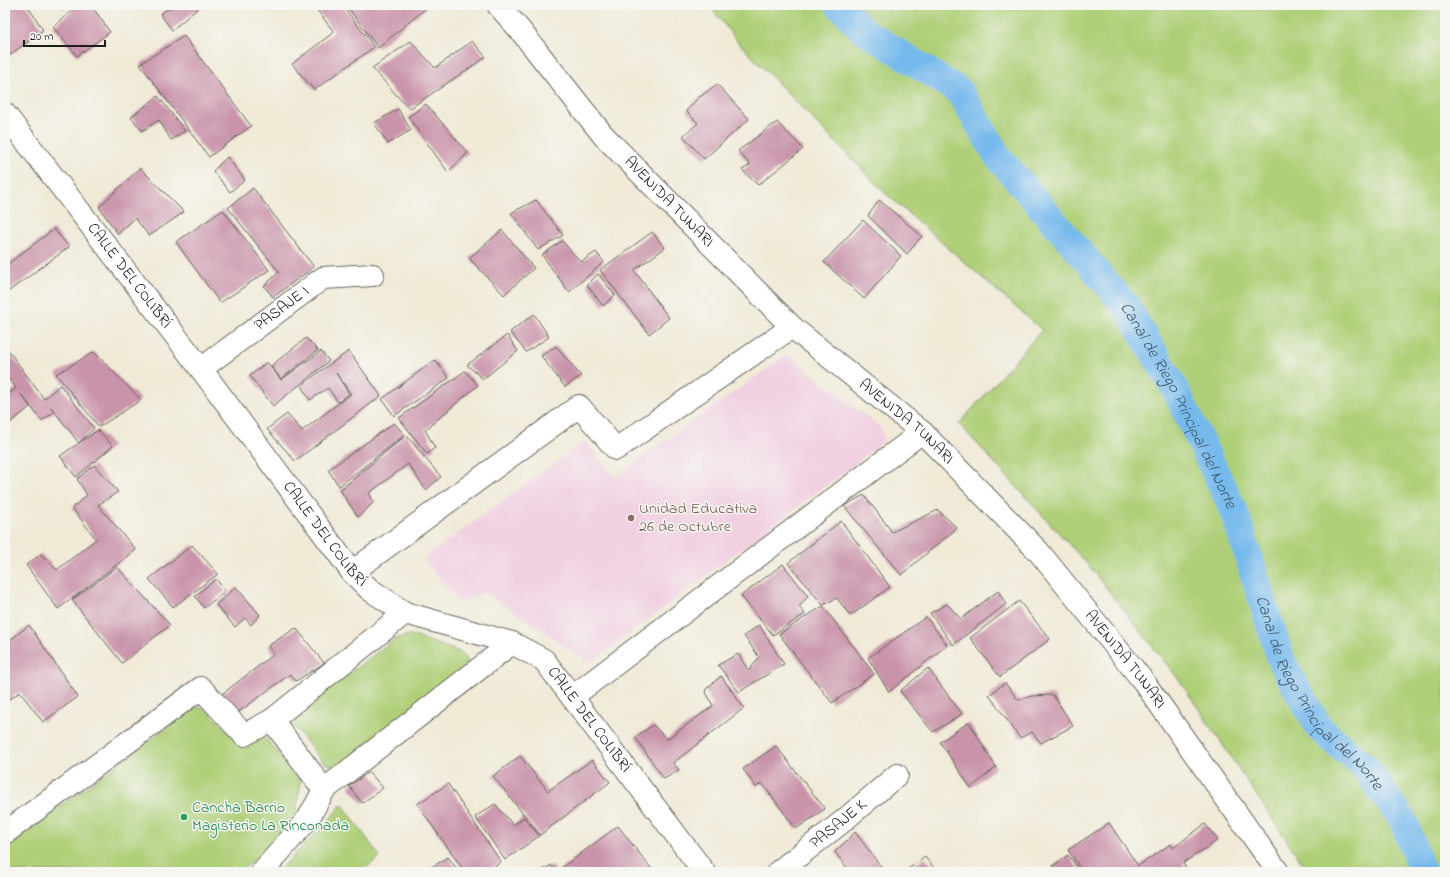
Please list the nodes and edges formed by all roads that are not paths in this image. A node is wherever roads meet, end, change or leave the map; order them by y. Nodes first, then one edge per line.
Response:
1 (498, 5) edge
2 (5, 114) edge
3 (373, 275) dead end
4 (792, 327) junction
5 (201, 369) junction
6 (922, 432) junction
7 (352, 572) junction
8 (406, 613) junction
9 (512, 643) junction
10 (572, 696) junction
11 (272, 720) junction
12 (897, 775) dead end
13 (324, 790) junction
14 (5, 833) edge
15 (262, 872) edge
16 (704, 872) edge
17 (778, 872) edge
18 (1278, 872) edge

1 - 4 street, AVENIDA TUNARI
2 - 5 street, CALLE DEL COLIBRÍ
3 - 5 street, PASAJE I
4 - 6 street, AVENIDA TUNARI
4 - 7 street
5 - 7 street, CALLE DEL COLIBRÍ
6 - 10 street
6 - 18 street, AVENIDA TUNARI
7 - 8 street, CALLE DEL COLIBRÍ
8 - 9 street, CALLE DEL COLIBRÍ
8 - 11 street
9 - 10 street, CALLE DEL COLIBRÍ
9 - 13 street
10 - 16 street, CALLE DEL COLIBRÍ
11 - 13 street
11 - 14 street
12 - 17 street, PASAJE K
13 - 15 street

